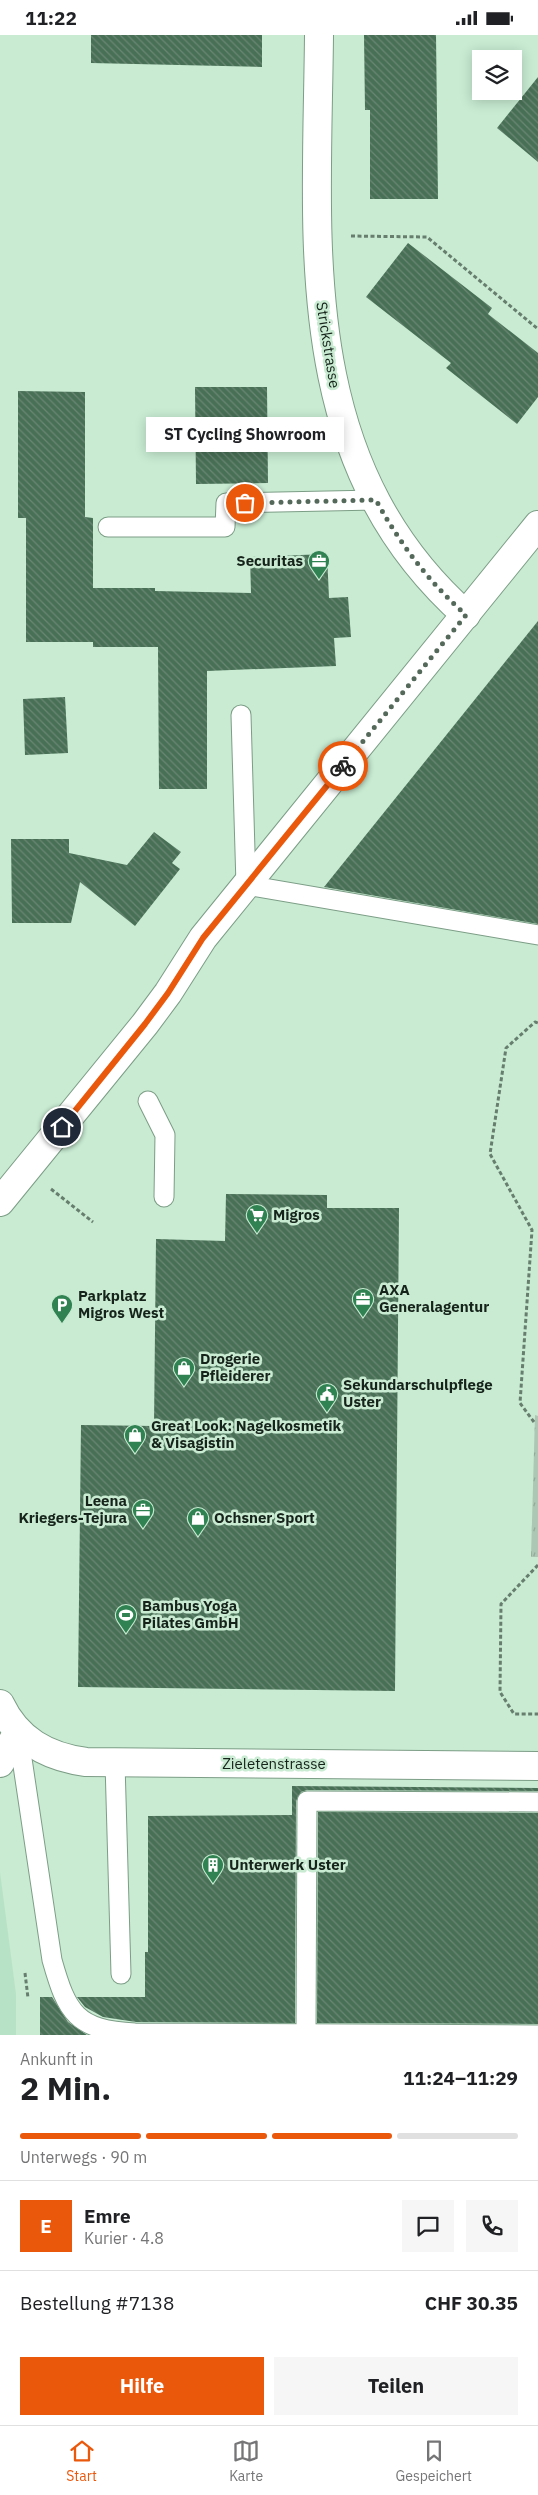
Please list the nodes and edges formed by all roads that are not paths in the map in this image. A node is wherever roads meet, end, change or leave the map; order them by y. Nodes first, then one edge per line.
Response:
1 (319, 35) edge
2 (376, 500) junction
3 (538, 525) edge
4 (108, 527) dead end
5 (466, 615) junction
6 (240, 715) dead end
7 (246, 885) junction
8 (538, 935) edge
9 (148, 1101) dead end
10 (164, 1197) dead end
11 (0, 1202) edge
12 (0, 1704) edge
13 (18, 1732) junction
14 (0, 1763) edge
15 (115, 1763) junction
16 (538, 1767) edge
17 (538, 1802) edge
18 (121, 1974) dead end
19 (306, 2033) junction
20 (538, 2035) edge

1 - 2 street, Strickstrasse
2 - 4 lane
2 - 5 street, Strickstrasse
3 - 5 street
5 - 7 street
6 - 7 lane
7 - 8 lane
7 - 11 street
9 - 10 lane
12 - 13 street, Zieletenstrasse
13 - 14 street
13 - 15 street, Zieletenstrasse
13 - 19 lane
15 - 16 street, Zieletenstrasse
15 - 18 lane
17 - 19 lane
19 - 20 lane

